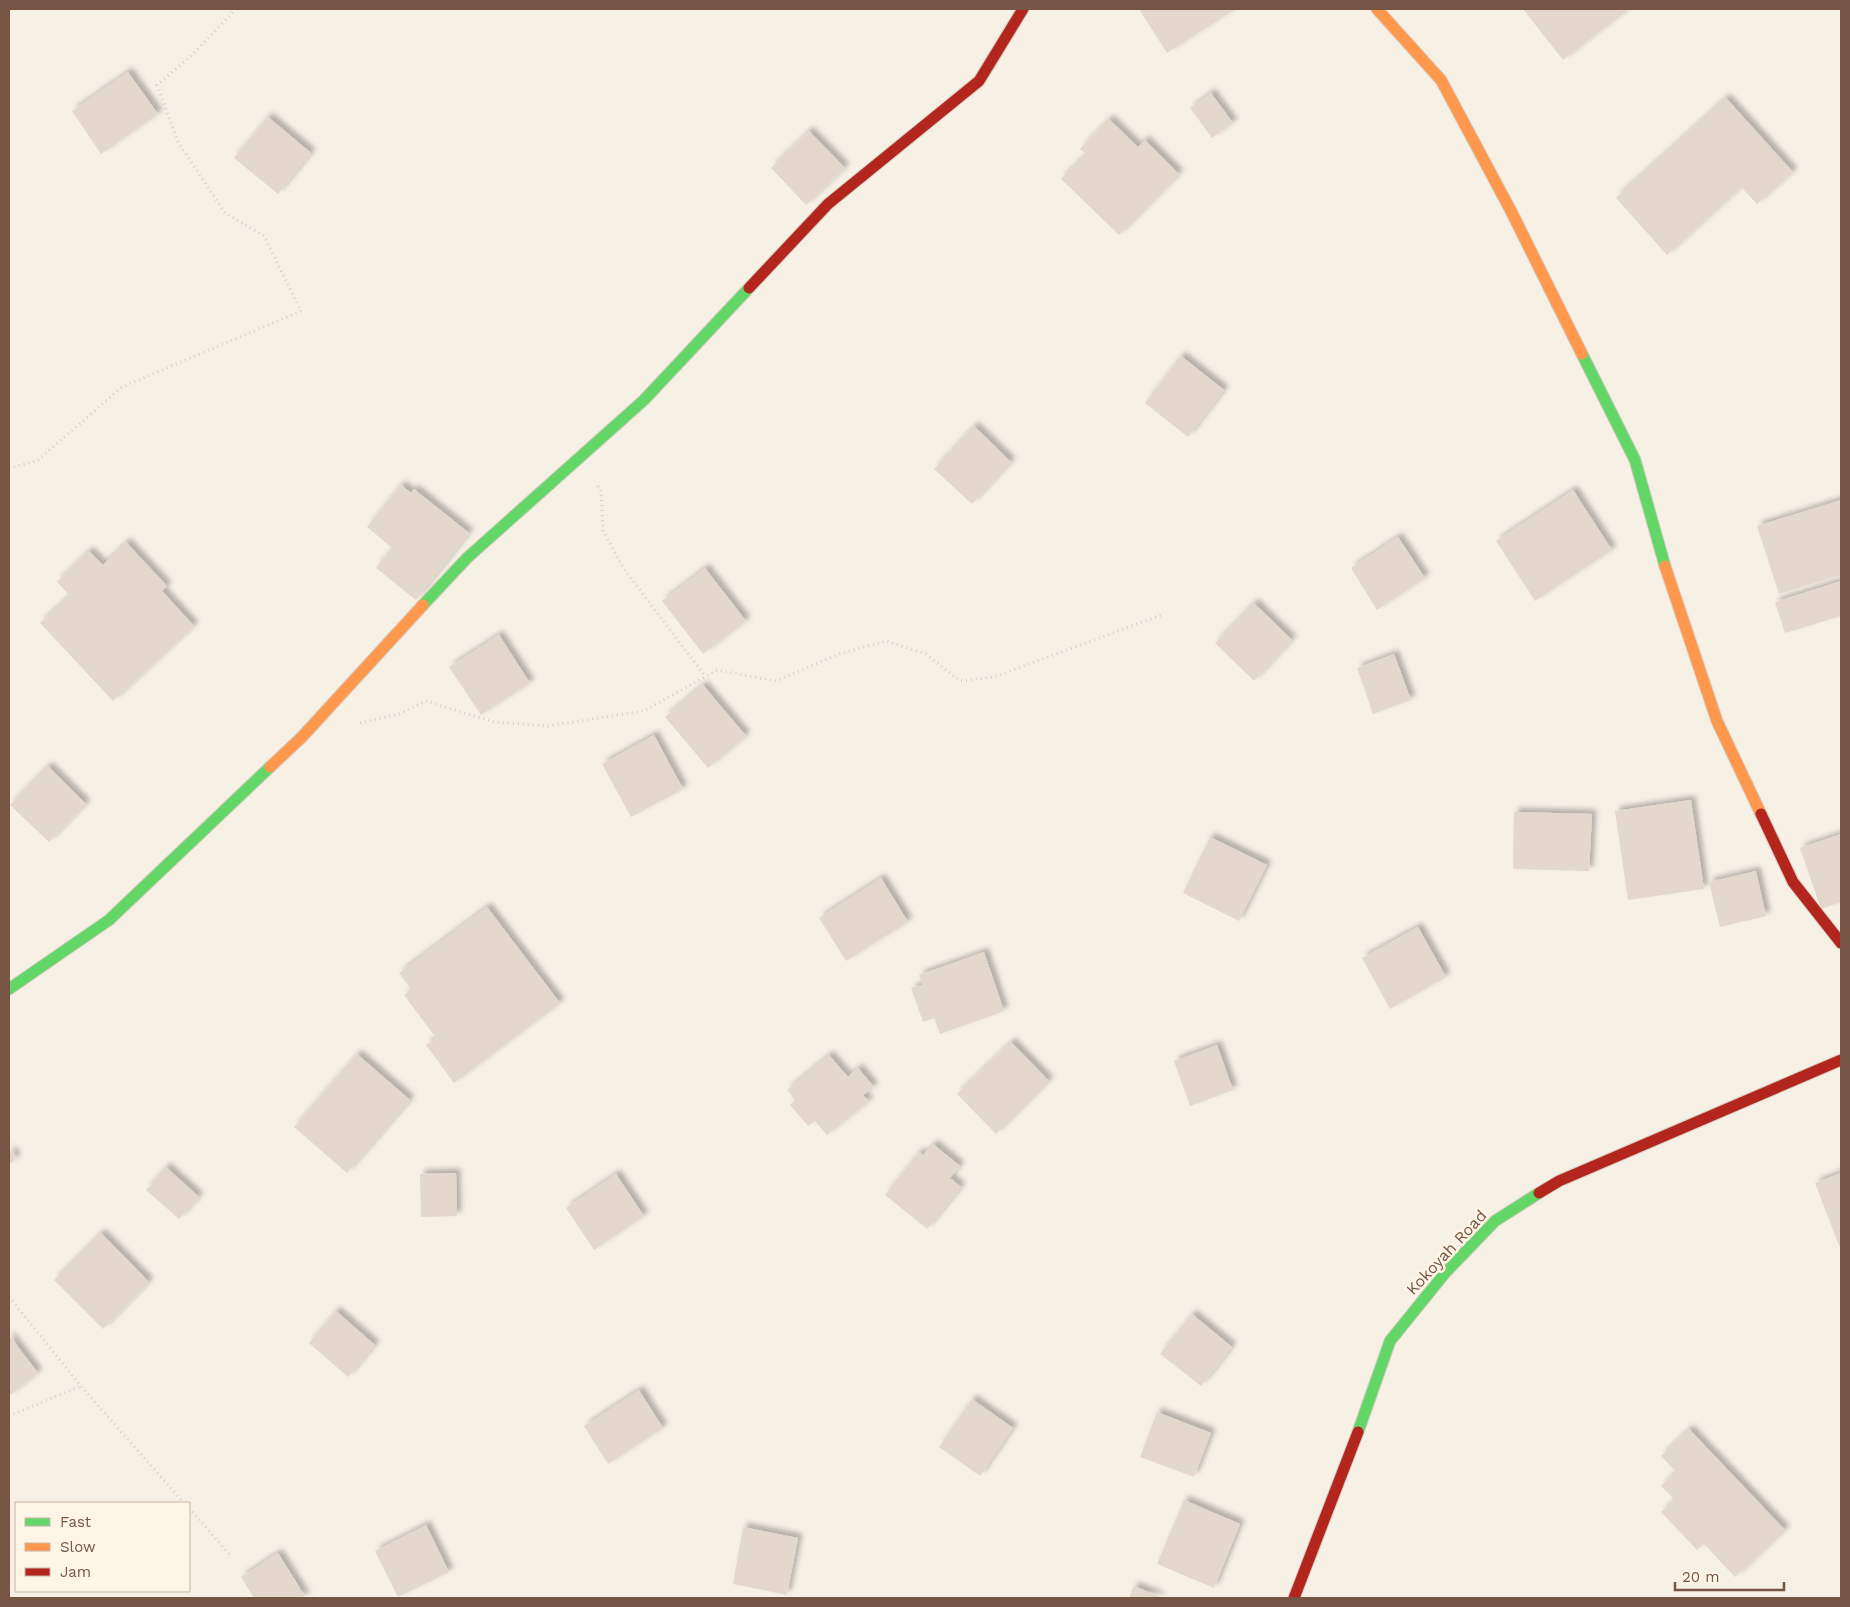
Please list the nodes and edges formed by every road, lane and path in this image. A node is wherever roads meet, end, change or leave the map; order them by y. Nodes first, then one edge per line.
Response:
1 (236, 9) edge
2 (1023, 9) edge
3 (1377, 9) edge
4 (579, 458) junction
5 (9, 468) edge
6 (1164, 614) dead end
7 (705, 676) junction
8 (354, 725) dead end
9 (1841, 944) edge
10 (9, 989) edge
11 (1841, 1060) edge
12 (9, 1297) edge
13 (81, 1386) junction
14 (9, 1416) edge
15 (183, 1502) edge
16 (190, 1509) edge
17 (230, 1556) dead end
18 (1294, 1598) edge

1 - 5 path
2 - 4 street
3 - 9 street
4 - 7 path
4 - 10 street
6 - 7 path
7 - 8 path
11 - 18 street, Kokoyah Road
12 - 13 path
13 - 14 path
13 - 15 path
16 - 17 path

